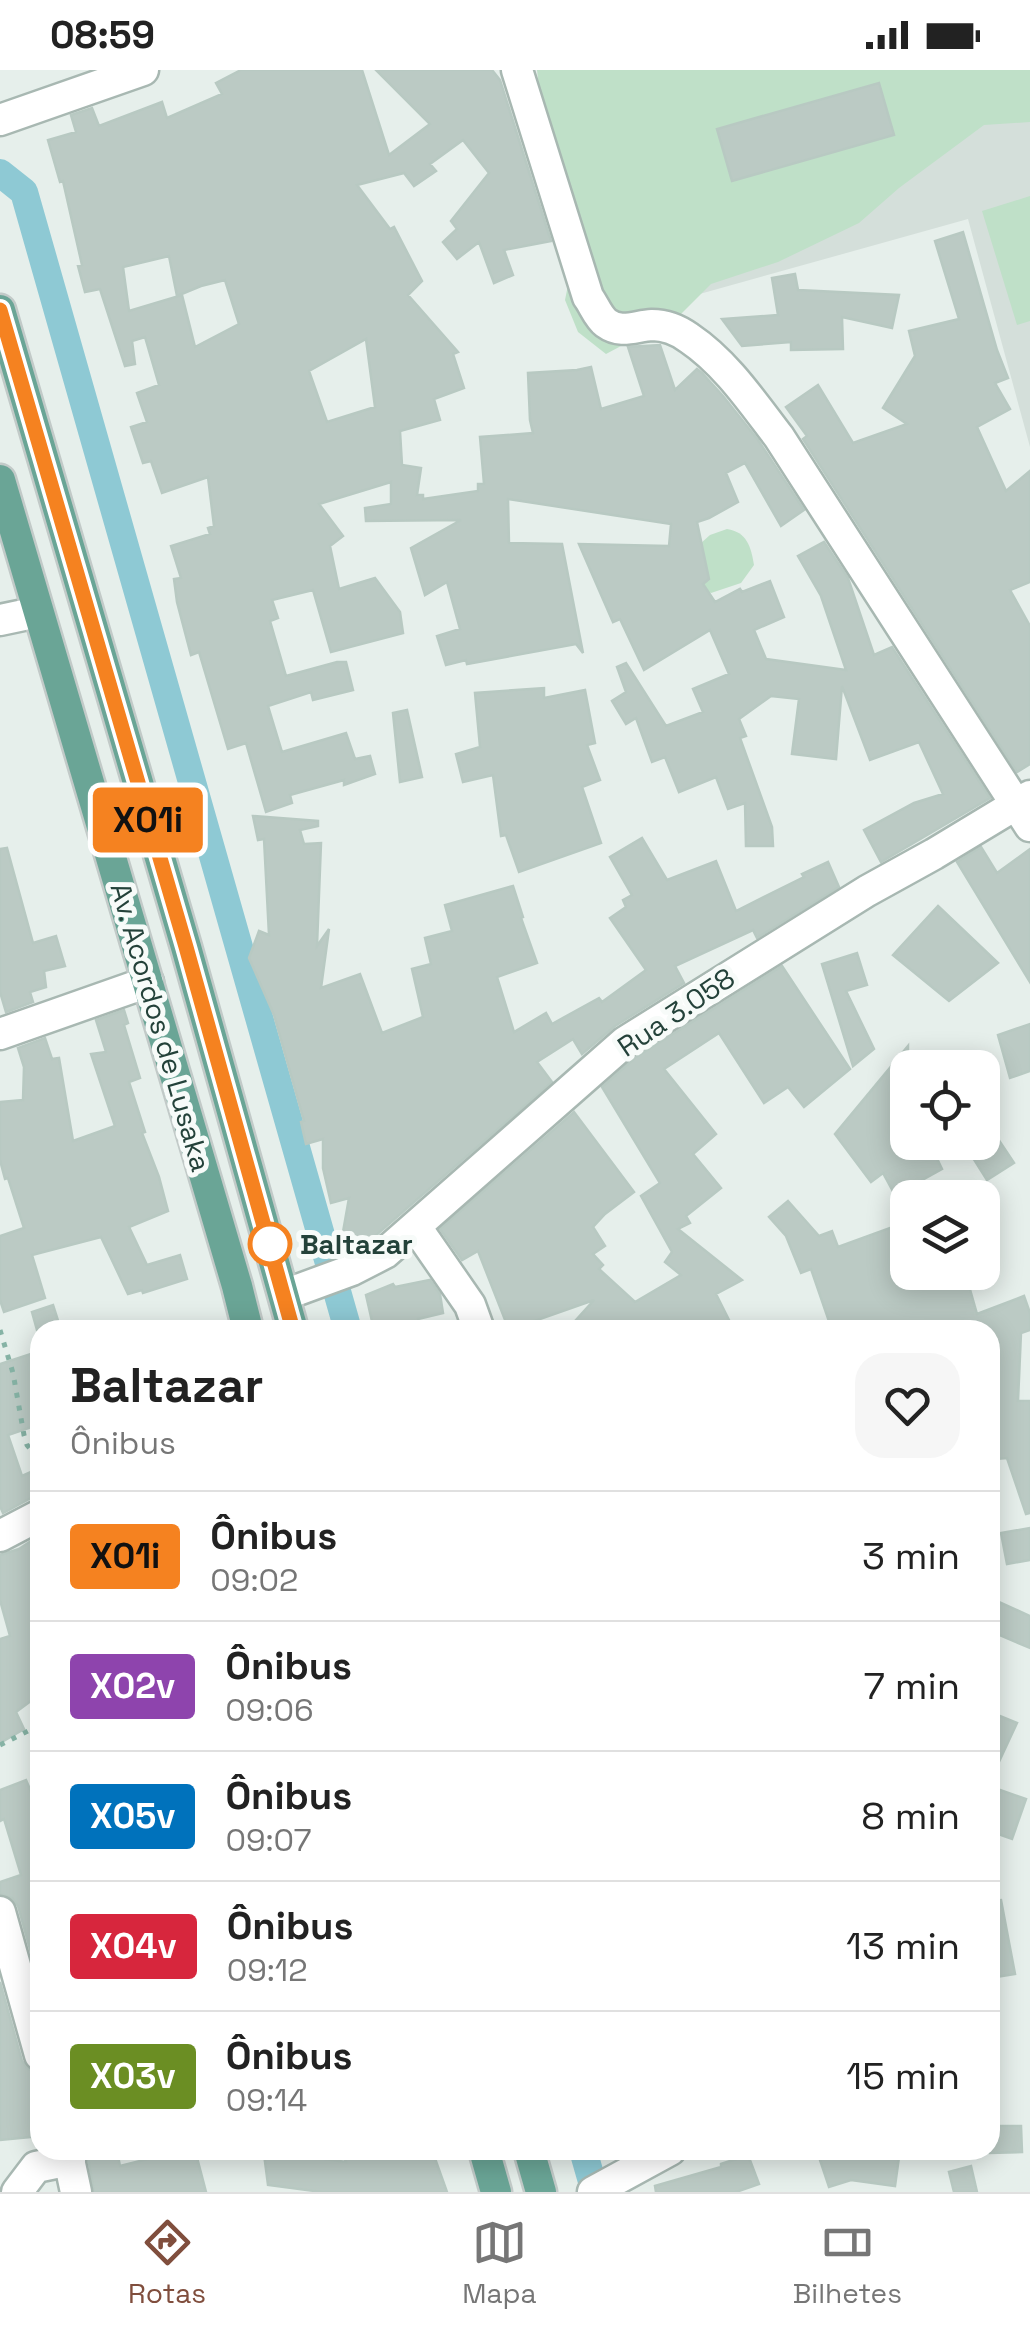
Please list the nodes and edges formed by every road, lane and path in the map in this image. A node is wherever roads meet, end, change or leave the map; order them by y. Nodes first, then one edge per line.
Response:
1 (142, 70) edge
2 (517, 70) edge
3 (0, 120) edge
4 (0, 310) edge
5 (0, 480) edge
6 (38, 612) junction
7 (0, 620) edge
8 (1026, 809) edge
9 (148, 982) junction
10 (0, 1034) edge
11 (416, 1227) junction
12 (284, 1294) junction
13 (246, 1320) edge
14 (290, 1320) edge
15 (475, 1320) edge
16 (0, 1330) edge
17 (30, 1448) edge
18 (30, 1521) edge
19 (0, 1536) edge
20 (30, 1730) edge
21 (0, 1745) edge
22 (0, 1912) edge
23 (30, 2019) edge
24 (55, 2160) edge
25 (69, 2160) edge
26 (487, 2160) edge
27 (531, 2160) edge
28 (652, 2160) edge
29 (17, 2192) edge
30 (76, 2192) edge
31 (496, 2192) edge
32 (541, 2192) edge
33 (593, 2192) edge

1 - 3 street
2 - 8 street
4 - 12 main road, Av. Acordos de Lusaka
5 - 6 main road, Av. Acordos de Lusaka
6 - 7 street
6 - 9 main road, Av. Acordos de Lusaka
8 - 11 street, Rua 3.058
9 - 10 street
9 - 13 main road, Av. Acordos de Lusaka
11 - 12 street, Rua 3.058
11 - 15 street
12 - 14 main road, Av. Acordos de Lusaka
16 - 17 path
18 - 19 street
20 - 21 path
22 - 23 street
24 - 29 street
25 - 30 street
26 - 31 main road
27 - 32 main road
28 - 33 street

